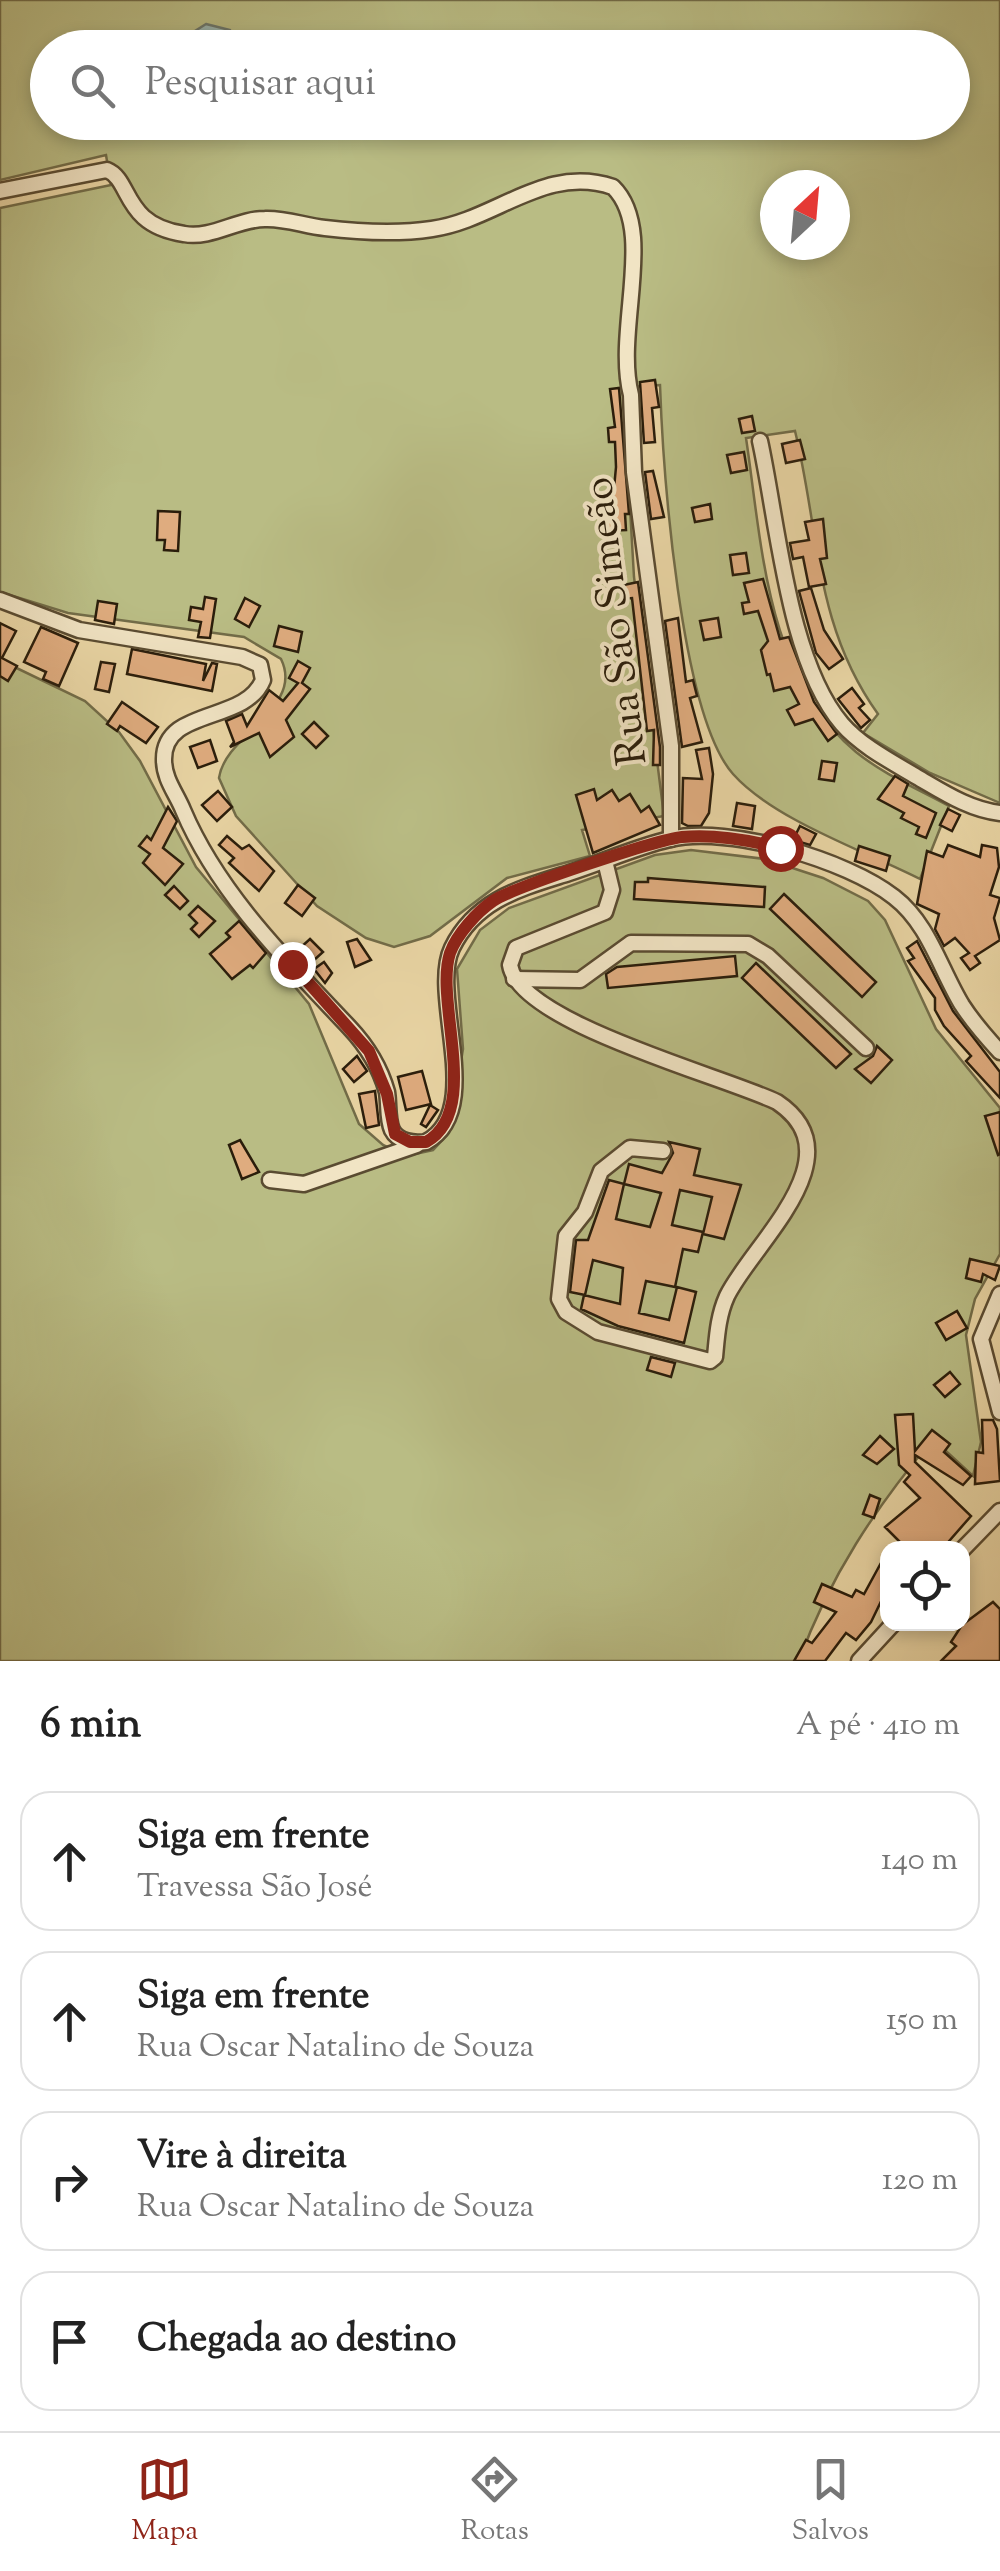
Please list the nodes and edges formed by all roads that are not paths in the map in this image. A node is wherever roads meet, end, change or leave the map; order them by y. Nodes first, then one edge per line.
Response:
1 (0, 191) edge
2 (760, 441) dead end
3 (0, 600) edge
4 (1000, 814) edge
5 (671, 839) junction
6 (604, 861) junction
7 (514, 979) junction
8 (866, 1048) dead end
9 (1000, 1052) edge
10 (420, 1144) junction
11 (663, 1151) dead end
12 (270, 1180) dead end
13 (1000, 1294) edge
14 (1000, 1412) edge
15 (1000, 1510) edge
16 (970, 1542) edge
17 (886, 1631) edge
18 (858, 1661) edge

1 - 5 street, Rua São Simeão
2 - 4 street
3 - 10 street
5 - 6 street
5 - 9 street
6 - 7 street
6 - 10 street
7 - 8 street
7 - 11 street
10 - 12 street
13 - 14 street
15 - 16 street
17 - 18 street

